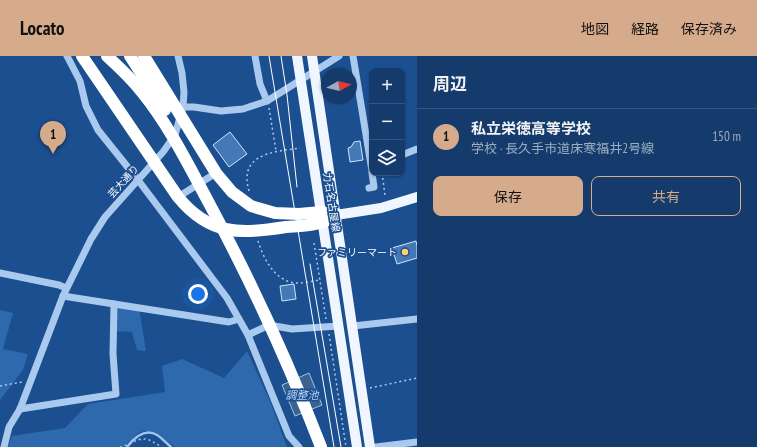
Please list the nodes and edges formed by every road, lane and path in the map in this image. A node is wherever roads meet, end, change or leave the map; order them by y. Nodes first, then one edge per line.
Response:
1 (67, 56) edge
2 (82, 56) edge
3 (108, 56) edge
4 (130, 56) edge
5 (144, 56) edge
6 (178, 56) edge
7 (255, 56) edge
8 (297, 56) edge
9 (312, 56) edge
10 (339, 56) edge
11 (353, 56) edge
12 (146, 89) junction
13 (268, 103) junction
14 (183, 107) junction
15 (300, 148) dead end
16 (369, 149) edge
17 (417, 149) edge
18 (276, 152) junction
19 (405, 154) edge
20 (216, 173) junction
21 (373, 176) edge
22 (382, 176) edge
23 (138, 180) junction
24 (369, 188) dead end
25 (249, 192) dead end
26 (384, 195) dead end
27 (178, 197) junction
28 (417, 197) edge
29 (336, 215) junction
30 (322, 217) junction
31 (258, 240) dead end
32 (314, 243) dead end
33 (0, 273) edge
34 (320, 280) junction
35 (66, 288) junction
36 (63, 296) junction
37 (114, 304) junction
38 (239, 319) junction
39 (417, 319) edge
40 (339, 326) junction
41 (353, 326) junction
42 (328, 327) junction
43 (248, 335) junction
44 (417, 378) edge
45 (29, 385) junction
46 (0, 386) edge
47 (362, 390) junction
48 (20, 409) junction
49 (9, 427) junction
50 (0, 431) edge
51 (417, 442) edge
52 (4, 447) edge
53 (120, 447) edge
54 (162, 447) edge
55 (300, 447) edge
56 (321, 447) edge
57 (329, 447) edge
58 (346, 447) edge
59 (357, 447) edge
60 (370, 447) edge
61 (376, 447) edge

1 - 23 street
2 - 27 highway
3 - 12 highway
4 - 12 highway
5 - 20 highway
6 - 14 street, 芸大通り
7 - 13 street
8 - 30 main road, 力石名古屋線
9 - 29 main road, 力石名古屋線
10 - 13 street
11 - 16 street
12 - 56 highway
12 - 57 highway
13 - 14 street
13 - 18 path
14 - 23 street, 芸大通り
15 - 18 path
17 - 19 street
18 - 25 path
20 - 27 street
20 - 30 highway
21 - 24 street
22 - 26 path
23 - 35 street, 芸大通り
23 - 38 street
27 - 30 highway
28 - 29 main road, 力石名古屋線
29 - 30 highway
29 - 41 main road, 力石名古屋線
30 - 40 main road, 力石名古屋線
31 - 34 path
32 - 34 path
33 - 35 street
34 - 42 path
35 - 36 street, 芸大通り
36 - 37 street
36 - 45 street, 芸大通り
37 - 38 street
37 - 48 street
38 - 43 street
39 - 41 street
40 - 42 street
40 - 59 main road, 力石名古屋線
41 - 47 main road, 力石名古屋線
42 - 43 street
42 - 58 path
43 - 55 street
44 - 47 path
45 - 46 path
45 - 48 street, 芸大通り
47 - 60 main road, 力石名古屋線
48 - 49 street, 芸大通り
49 - 50 street
49 - 52 street, 芸大通り
51 - 61 street
53 - 54 path

